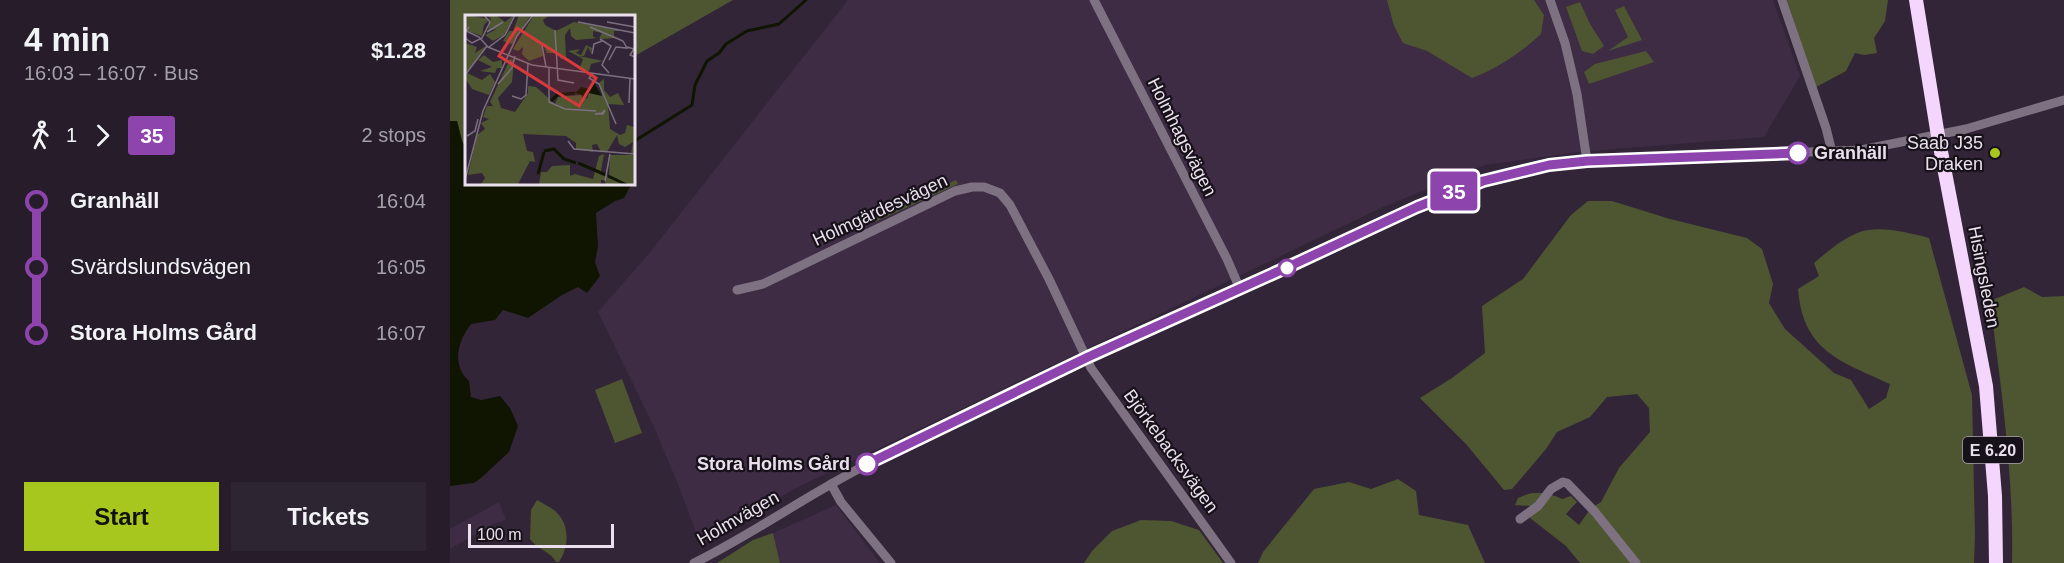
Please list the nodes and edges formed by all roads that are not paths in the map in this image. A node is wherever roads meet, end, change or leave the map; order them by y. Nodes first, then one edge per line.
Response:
1 (1094, 0) edge
2 (1550, 0) edge
3 (1782, 0) edge
4 (1916, 0) edge
5 (2064, 100) edge
6 (1938, 136) junction
7 (1832, 152) junction
8 (1587, 161) junction
9 (1240, 289) junction
10 (736, 290) dead end
11 (1088, 357) junction
12 (831, 484) junction
13 (1520, 519) dead end
14 (694, 563) edge
15 (891, 563) edge
16 (1231, 563) edge
17 (1636, 563) edge
18 (1996, 563) edge

1 - 9 street, Holmhagsvägen
2 - 8 street
3 - 7 street
4 - 6 highway, Hisingsleden / E 6.20
5 - 6 street, Holmvägen
6 - 7 street, Holmvägen
6 - 18 highway, Hisingsleden / E 6.20
7 - 8 street, Holmvägen
8 - 9 street, Holmvägen
9 - 11 street, Holmvägen
10 - 11 street, Holmgärdesvägen
11 - 12 street, Holmvägen
11 - 16 street, Björkebacksvägen
12 - 14 street, Holmvägen
12 - 15 street
13 - 17 street

